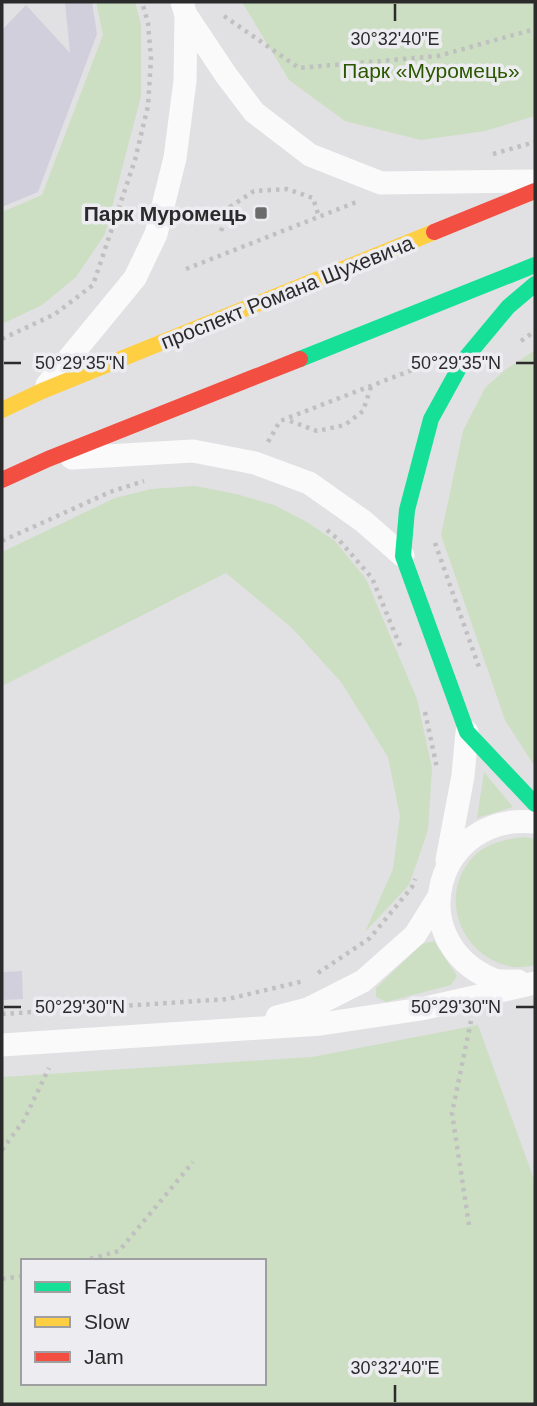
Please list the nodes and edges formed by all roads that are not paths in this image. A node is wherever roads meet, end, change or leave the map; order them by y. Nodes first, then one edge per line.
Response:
1 (184, 8) edge
2 (535, 181) edge
3 (535, 191) edge
4 (535, 265) edge
5 (535, 284) edge
6 (42, 391) junction
7 (2, 410) edge
8 (48, 458) junction
9 (2, 480) edge
10 (403, 556) junction
11 (467, 732) junction
12 (535, 804) edge
13 (535, 822) edge
14 (443, 873) junction
15 (438, 898) junction
16 (535, 983) edge
17 (231, 1030) junction
18 (2, 1045) edge

1 - 2 street
1 - 6 street
3 - 6 main road, проспект Романа Шухевича
4 - 8 main road
5 - 10 main road
6 - 7 main road, проспект Романа Шухевича
8 - 9 main road
8 - 10 street
10 - 11 main road
11 - 12 main road
11 - 14 street
13 - 14 street
14 - 15 street
15 - 16 street
15 - 17 street
16 - 17 street
17 - 18 street

